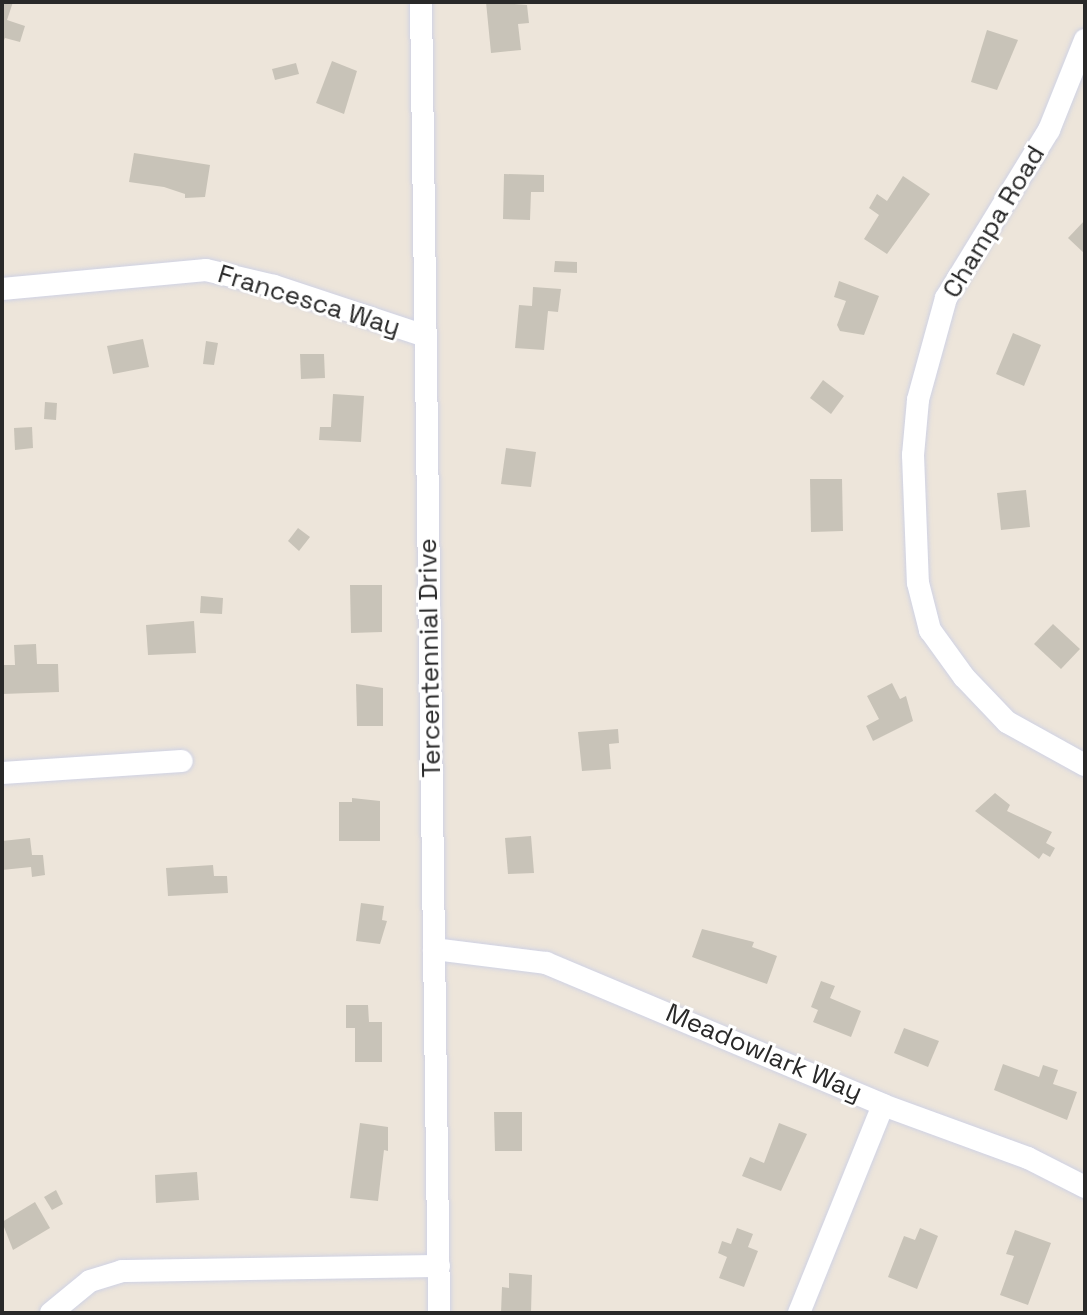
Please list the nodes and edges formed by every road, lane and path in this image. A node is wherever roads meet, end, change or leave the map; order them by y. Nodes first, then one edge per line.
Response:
1 (421, 2) edge
2 (1085, 40) edge
3 (2, 289) edge
4 (425, 336) junction
5 (182, 761) dead end
6 (1085, 765) edge
7 (2, 773) edge
8 (434, 949) junction
9 (883, 1105) junction
10 (1085, 1187) edge
11 (439, 1266) junction
12 (51, 1313) edge
13 (439, 1313) edge
14 (799, 1313) edge

1 - 4 street, Tercentennial Drive
2 - 6 street, Champa Road
3 - 4 street, Francesca Way
4 - 8 street, Tercentennial Drive
5 - 7 street
8 - 9 street, Meadowlark Way
8 - 11 street, Tercentennial Drive
9 - 10 street, Meadowlark Way
9 - 14 street
11 - 12 street
11 - 13 street, Tercentennial Drive

